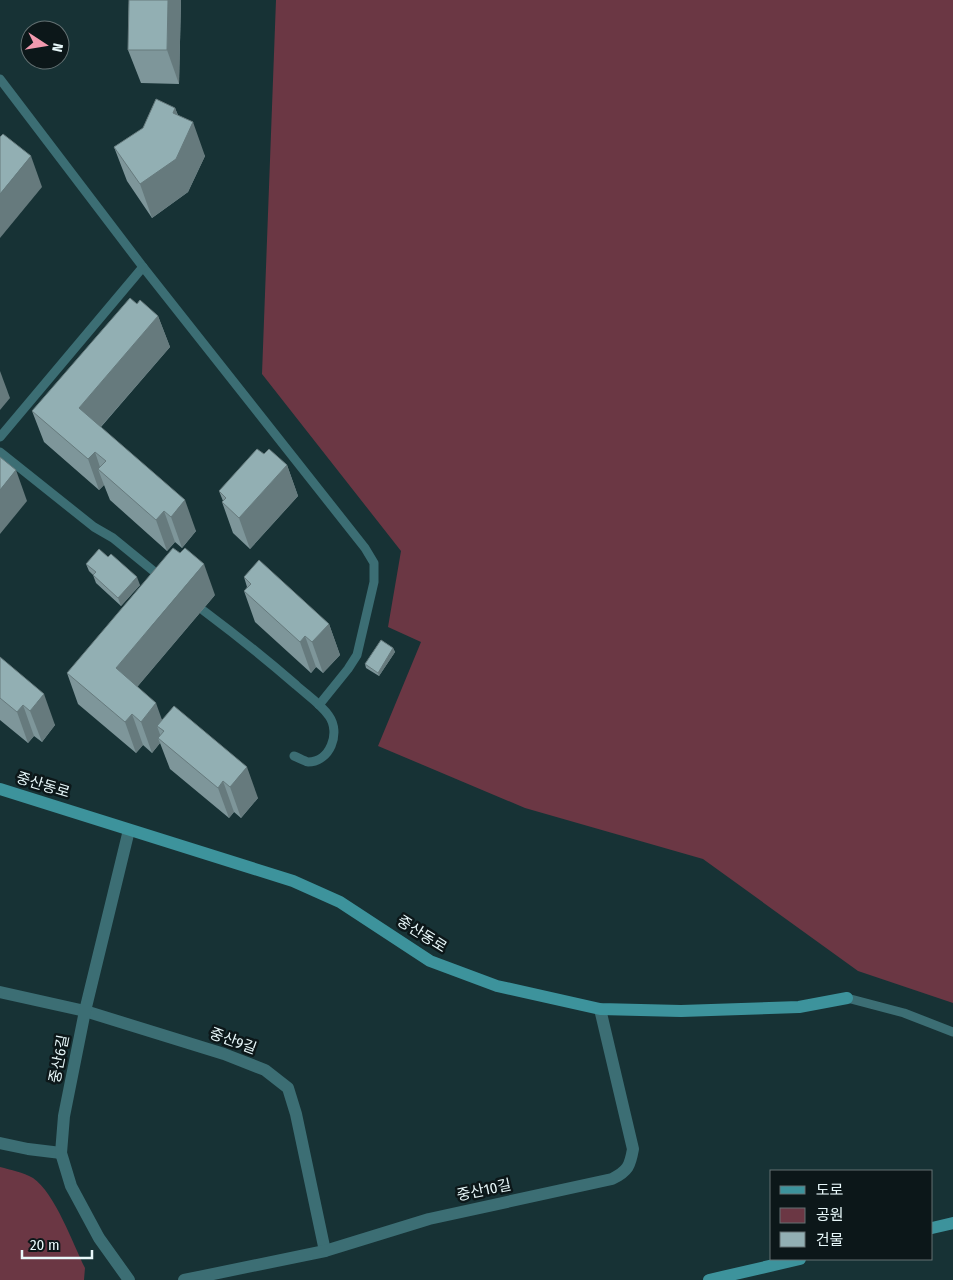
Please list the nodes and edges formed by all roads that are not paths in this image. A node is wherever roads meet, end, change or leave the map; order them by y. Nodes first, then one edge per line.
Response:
1 (0, 80) edge
2 (143, 268) junction
3 (0, 437) edge
4 (0, 452) edge
5 (166, 581) edge
6 (204, 612) dead end
7 (319, 704) junction
8 (294, 756) dead end
9 (0, 789) edge
10 (129, 830) junction
11 (0, 992) edge
12 (847, 998) joint
13 (600, 1008) junction
14 (86, 1011) junction
15 (953, 1032) edge
16 (0, 1143) edge
17 (61, 1153) junction
18 (953, 1223) edge
19 (933, 1228) edge
20 (325, 1251) junction
21 (796, 1260) edge
22 (129, 1280) edge
23 (184, 1280) edge
24 (709, 1280) edge

1 - 2 lane
2 - 3 lane
2 - 7 lane
4 - 5 lane
6 - 7 lane
7 - 8 lane
9 - 10 street, 중산동로
10 - 13 street, 중산동로
10 - 14 street, 중산6길
11 - 14 street, 중산9길
12 - 13 street, 중산동로
12 - 15 lane
13 - 20 street, 중산10길
14 - 17 street, 중산6길
14 - 20 street, 중산9길
16 - 17 street
17 - 22 street, 중산6길
18 - 19 street
20 - 23 street, 중산10길
21 - 24 street

